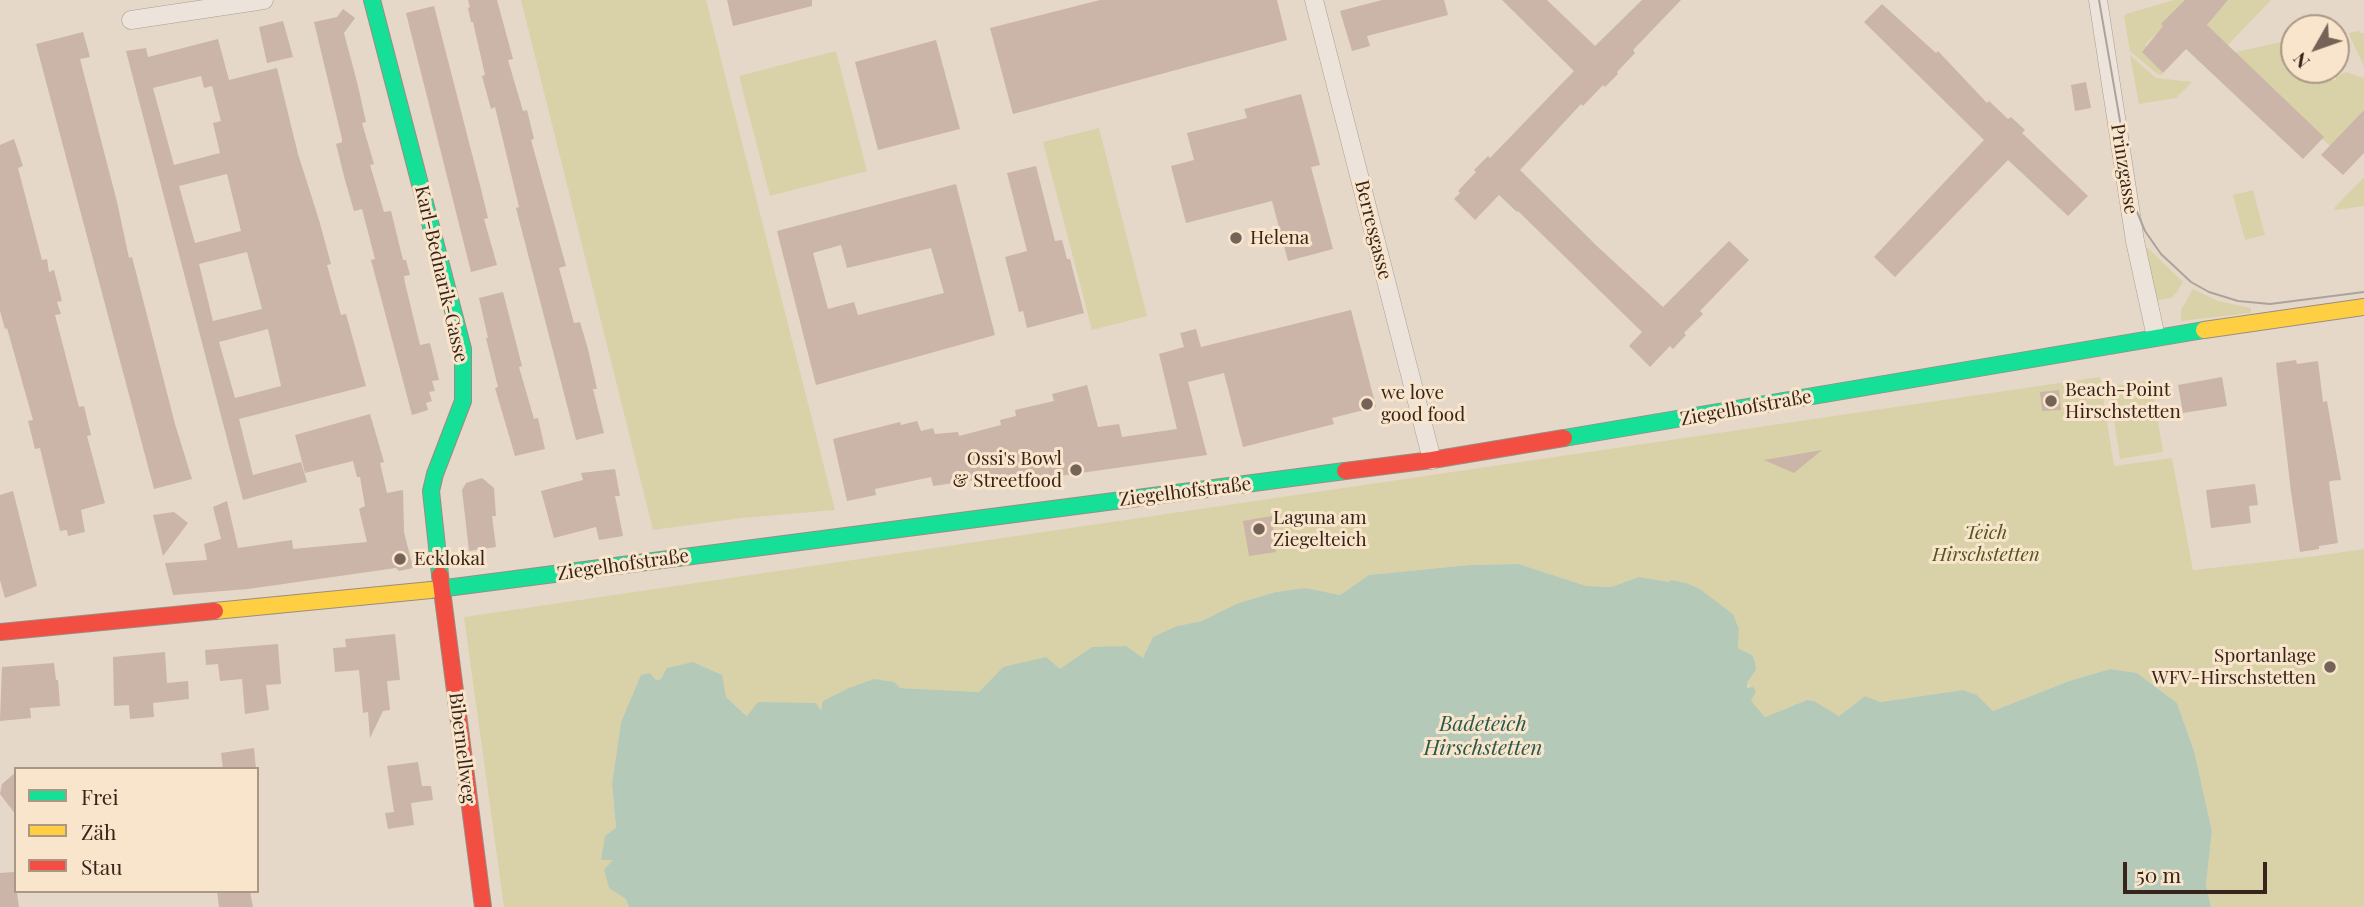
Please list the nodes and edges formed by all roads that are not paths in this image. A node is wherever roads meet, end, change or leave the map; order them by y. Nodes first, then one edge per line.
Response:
1 (264, 0) edge
2 (372, 0) edge
3 (1314, 0) edge
4 (2098, 0) edge
5 (131, 20) dead end
6 (2364, 307) edge
7 (2156, 337) junction
8 (1432, 460) junction
9 (441, 589) junction
10 (0, 632) edge
11 (483, 907) edge

1 - 5 street
2 - 9 street, Karl-Bednarik-Gasse
3 - 8 street, Berresgasse
4 - 7 street, Prinzgasse
6 - 7 street, Ziegelhofstraße
7 - 8 street, Ziegelhofstraße
8 - 9 street, Ziegelhofstraße
9 - 10 street, Ziegelhofstraße
9 - 11 street, Bibernellweg

